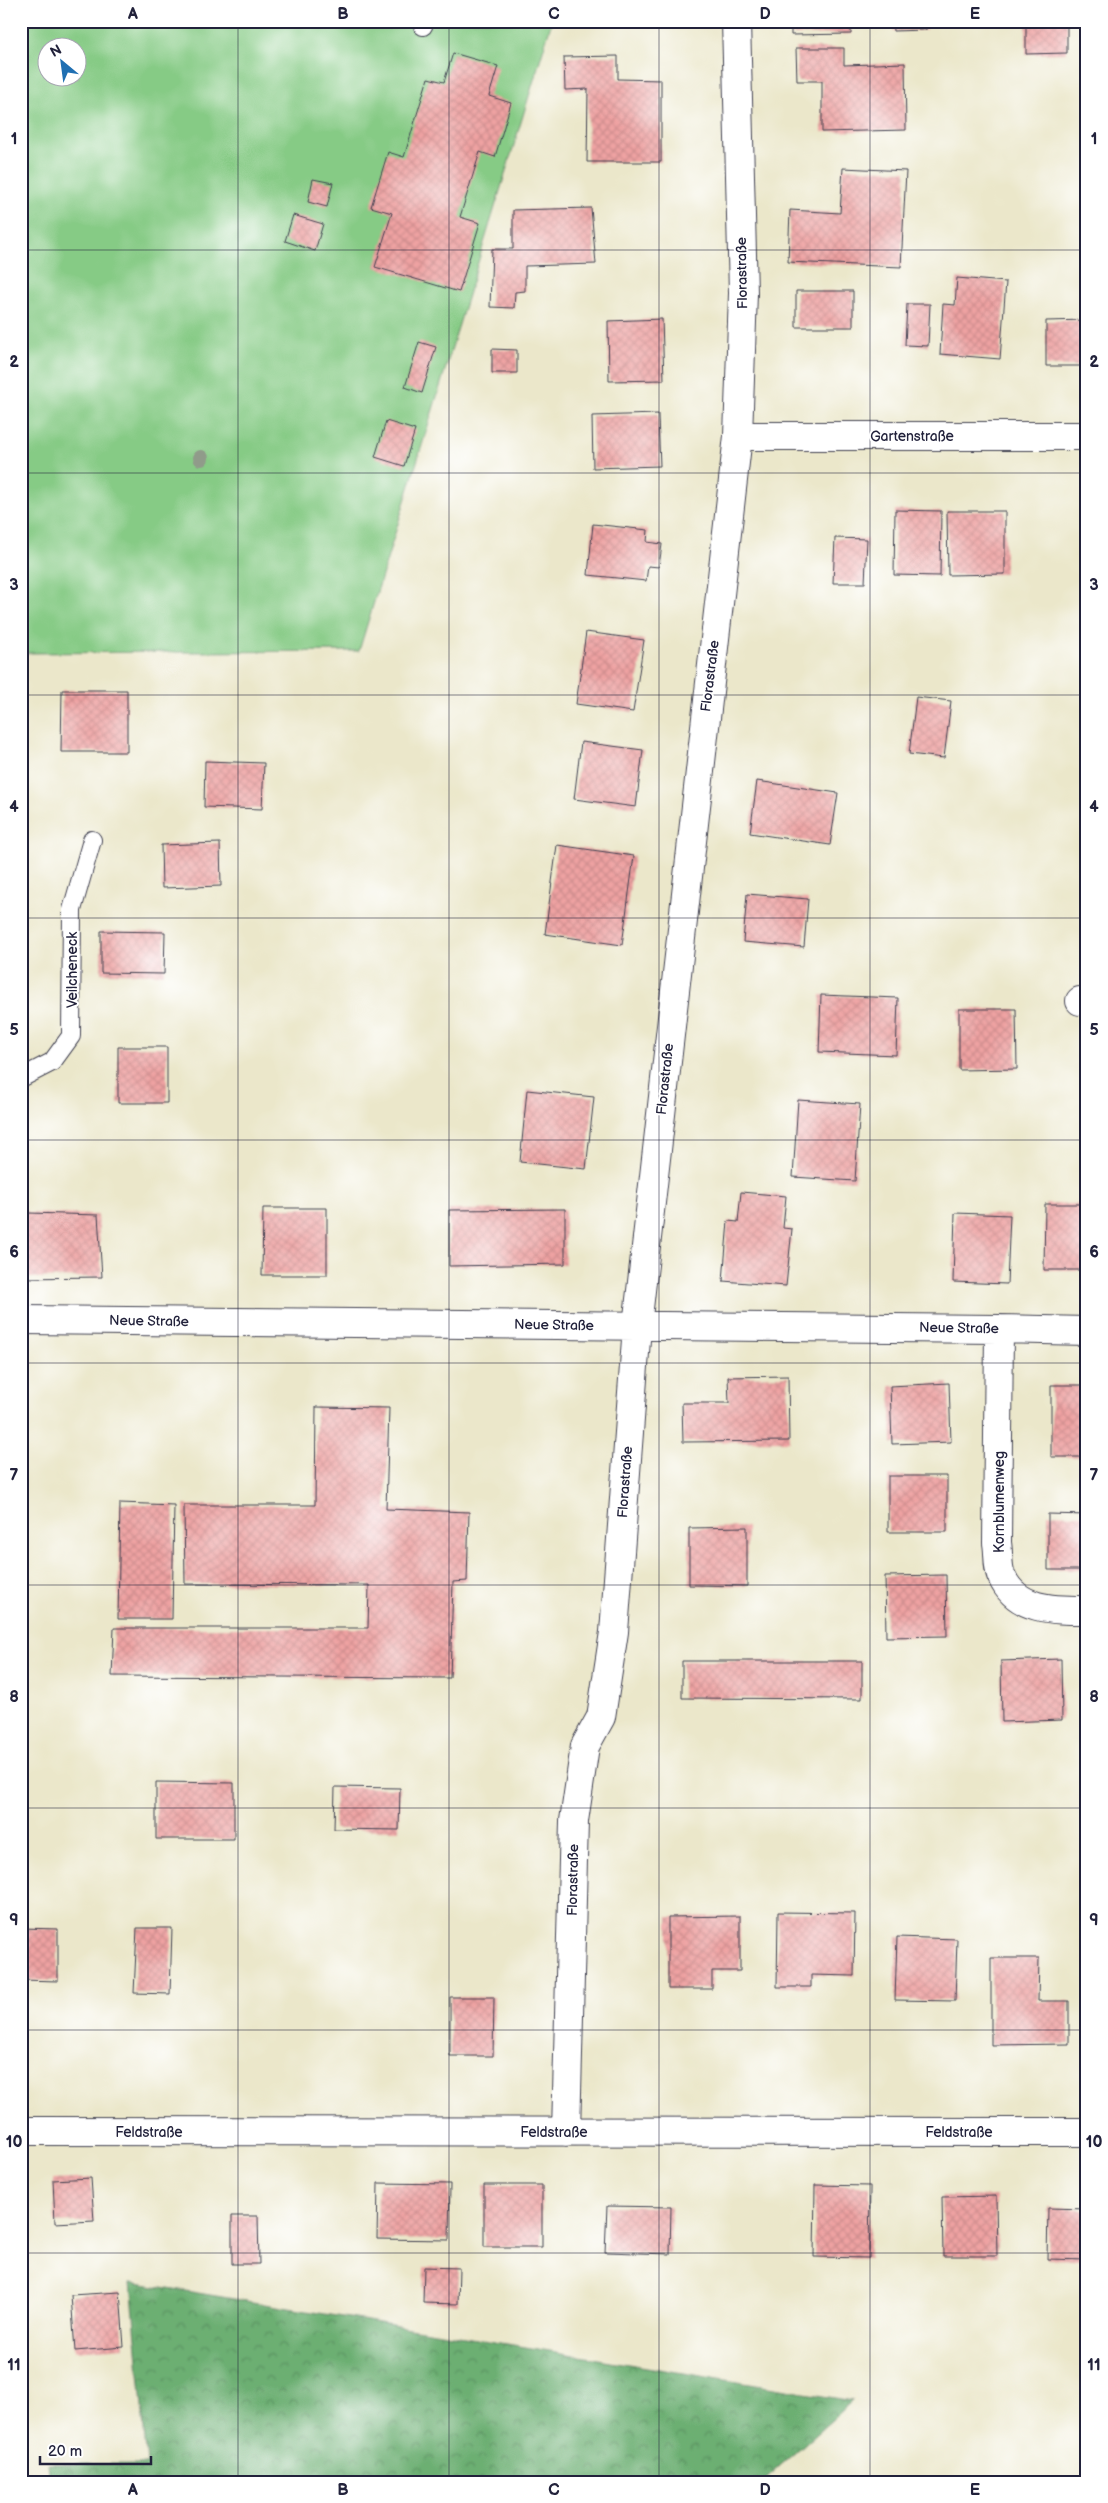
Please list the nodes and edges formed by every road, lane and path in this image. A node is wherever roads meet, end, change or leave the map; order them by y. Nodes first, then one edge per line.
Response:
1 (736, 21) edge
2 (738, 436) junction
3 (1087, 436) edge
4 (92, 840) dead end
5 (21, 1078) edge
6 (21, 1320) edge
7 (638, 1326) junction
8 (999, 1328) junction
9 (1087, 1331) edge
10 (1087, 1610) edge
11 (21, 2131) edge
12 (566, 2132) junction
13 (1087, 2132) edge

1 - 2 street, Florastraße
2 - 3 street, Gartenstraße
2 - 7 street, Florastraße
4 - 5 lane, Veilcheneck
6 - 7 street, Neue Straße
7 - 8 street, Neue Straße
7 - 12 street, Florastraße
8 - 9 street, Neue Straße
8 - 10 street, Kornblumenweg
11 - 12 street, Feldstraße
12 - 13 street, Feldstraße

